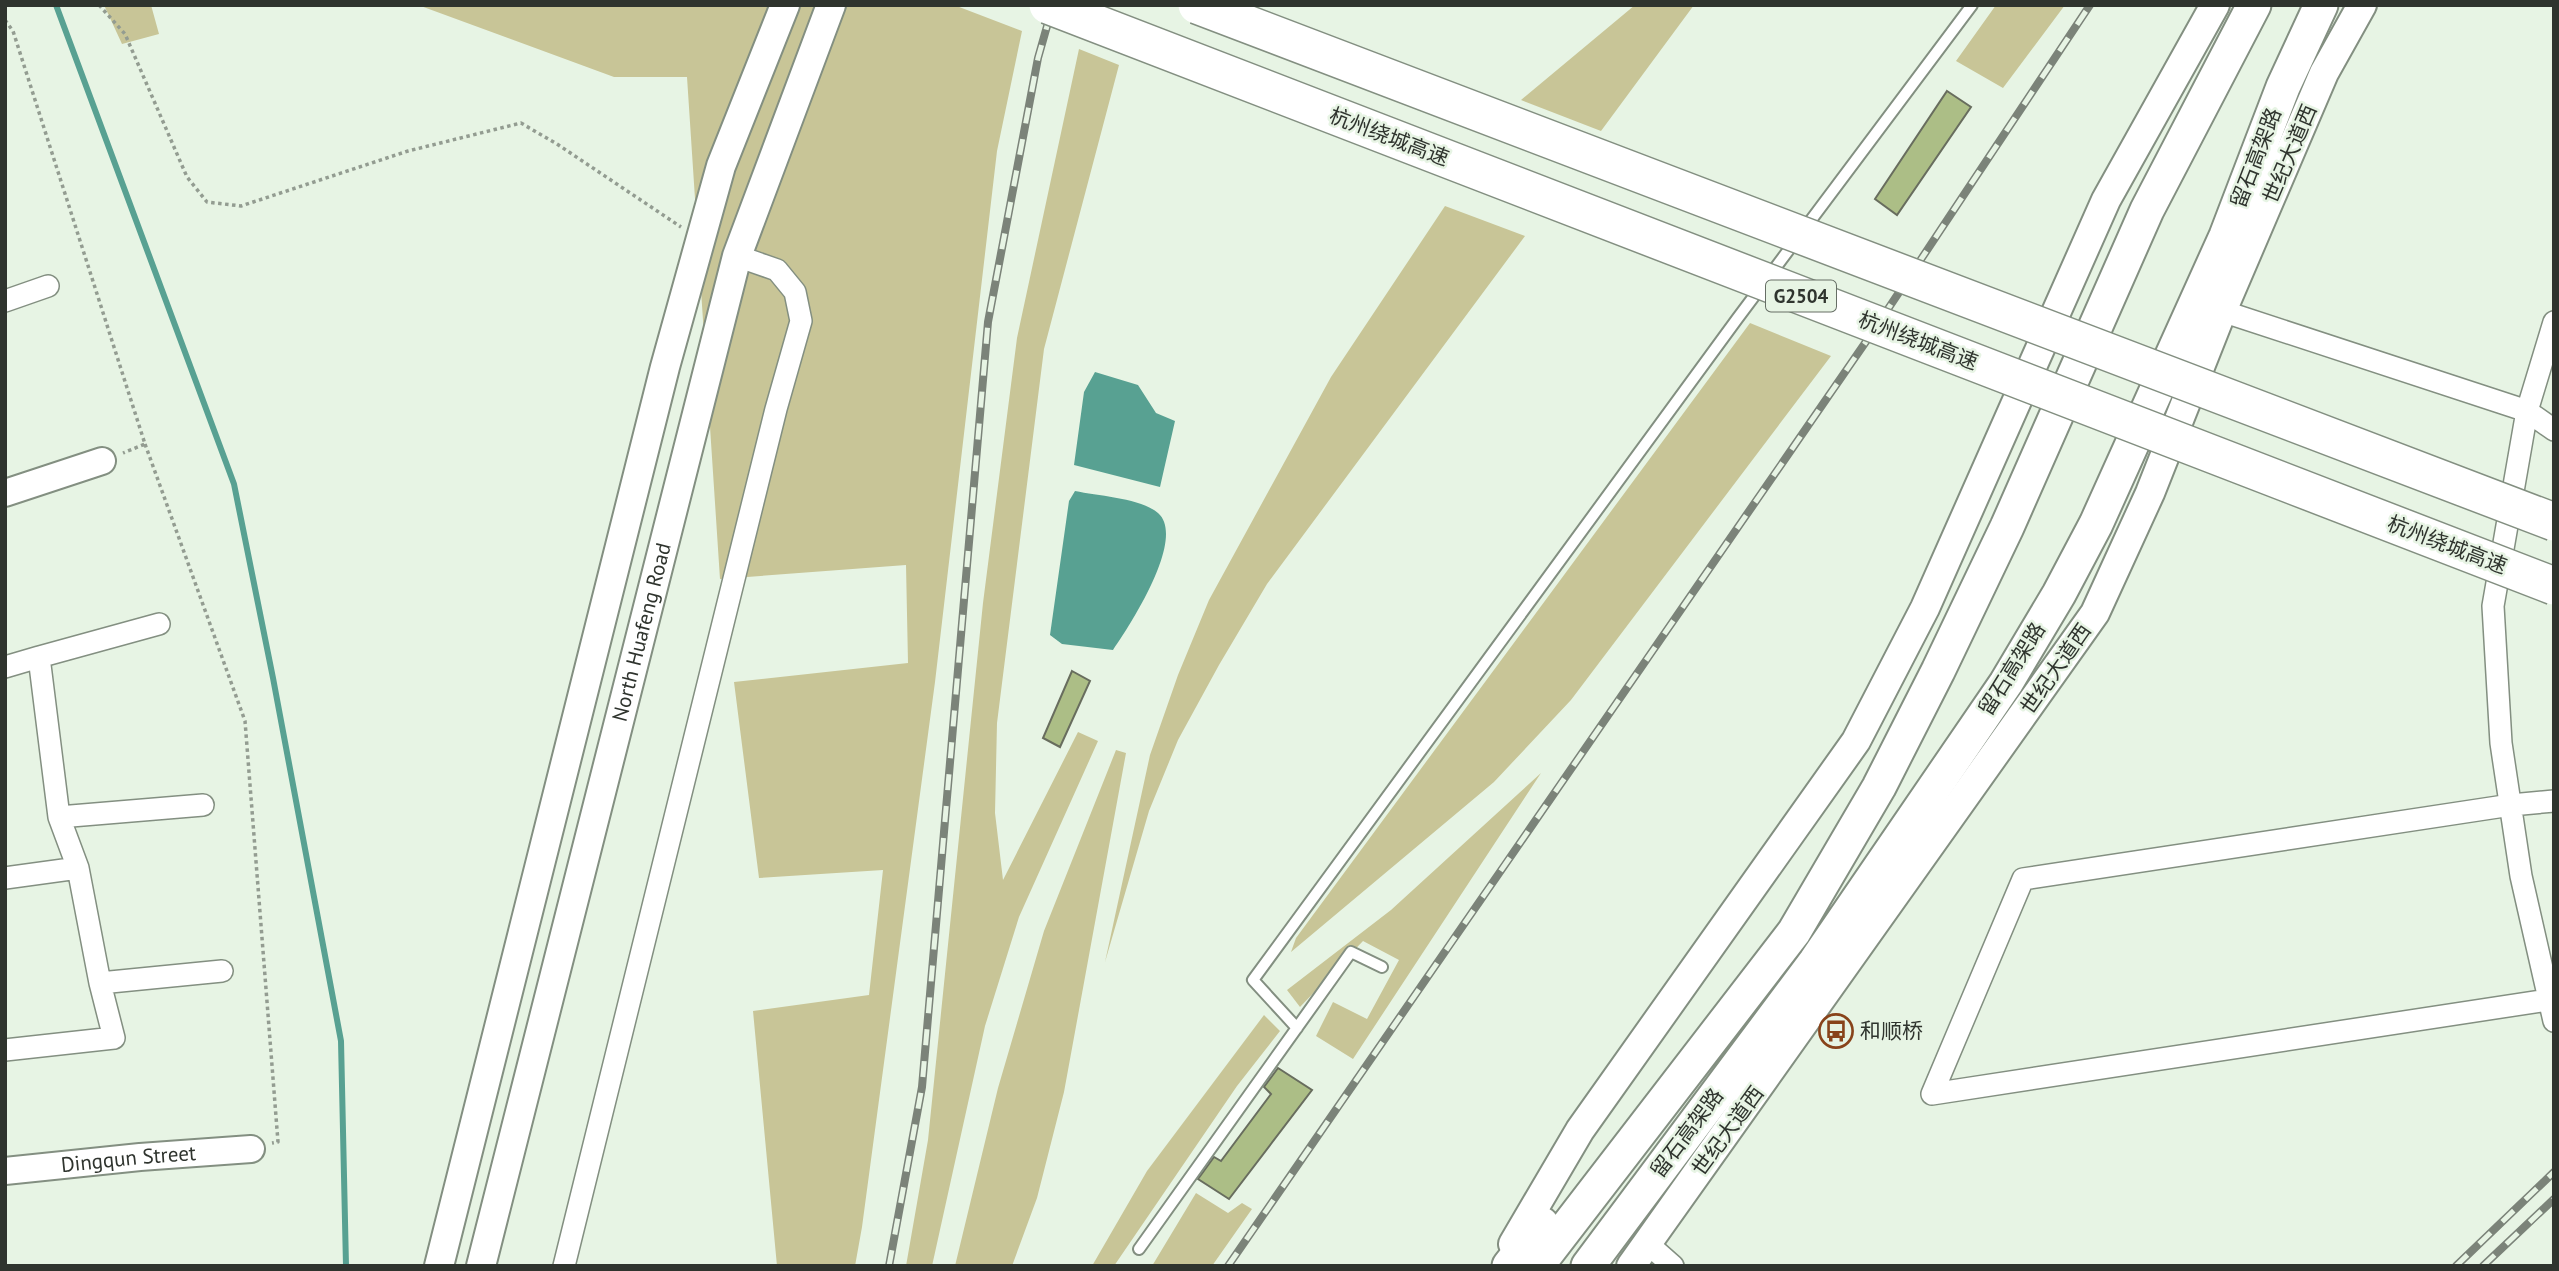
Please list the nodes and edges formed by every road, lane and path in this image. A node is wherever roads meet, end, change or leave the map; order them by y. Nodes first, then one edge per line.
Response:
1 (99, 5) edge
2 (785, 5) edge
3 (831, 5) edge
4 (1048, 5) edge
5 (1197, 5) edge
6 (1972, 5) edge
7 (2215, 5) edge
8 (2254, 5) edge
9 (2320, 5) edge
10 (2362, 5) edge
11 (5, 20) edge
12 (701, 240) junction
13 (737, 256) junction
14 (48, 286) dead end
15 (5, 301) edge
16 (2222, 311) junction
17 (2554, 323) edge
18 (2527, 411) junction
19 (2554, 430) edge
20 (145, 444) junction
21 (102, 461) joint
22 (5, 493) edge
23 (2554, 522) edge
24 (2554, 586) edge
25 (159, 624) dead end
26 (39, 657) junction
27 (5, 667) edge
28 (1880, 787) junction
29 (2554, 801) edge
30 (203, 805) dead end
31 (2511, 805) junction
32 (60, 817) junction
33 (78, 867) junction
34 (5, 878) edge
35 (1382, 967) dead end
36 (222, 971) dead end
37 (100, 984) junction
38 (2551, 1000) edge
39 (2554, 1021) edge
40 (1297, 1028) junction
41 (5, 1050) edge
42 (251, 1149) joint
43 (5, 1171) edge
44 (1647, 1243) junction
45 (1139, 1249) dead end
46 (439, 1266) edge
47 (481, 1266) edge
48 (564, 1266) edge
49 (1500, 1266) edge
50 (1509, 1266) edge
51 (1537, 1266) edge
52 (1588, 1266) edge
53 (1631, 1266) edge
54 (1674, 1266) edge

1 - 12 path
2 - 12 main road, North Huafeng Road
3 - 13 main road, North Huafeng Road
4 - 24 highway, 杭州绕城高速 / G2504, bridge
5 - 23 highway, G2504, bridge
6 - 40 lane
7 - 49 main road
8 - 28 highway, 留石高架路
9 - 52 highway, 留石高架路
10 - 16 main road, 世纪大道西
11 - 20 path
12 - 46 main road, North Huafeng Road
13 - 47 main road, North Huafeng Road
13 - 48 street
14 - 15 street
16 - 18 street
16 - 44 main road, 世纪大道西
17 - 18 street
18 - 19 street
18 - 31 street
20 - 21 path
20 - 42 path
21 - 22 street
25 - 26 street
26 - 27 street
26 - 32 street
28 - 50 highway
28 - 51 highway, 留石高架路
29 - 31 street
30 - 32 street
31 - 38 street
31 - 38 street
32 - 33 street
33 - 34 street
33 - 37 street
35 - 40 lane
36 - 37 street
37 - 41 street
38 - 39 street
40 - 45 lane
42 - 43 street, Dingqun Street
44 - 53 main road, 世纪大道西
44 - 54 street

